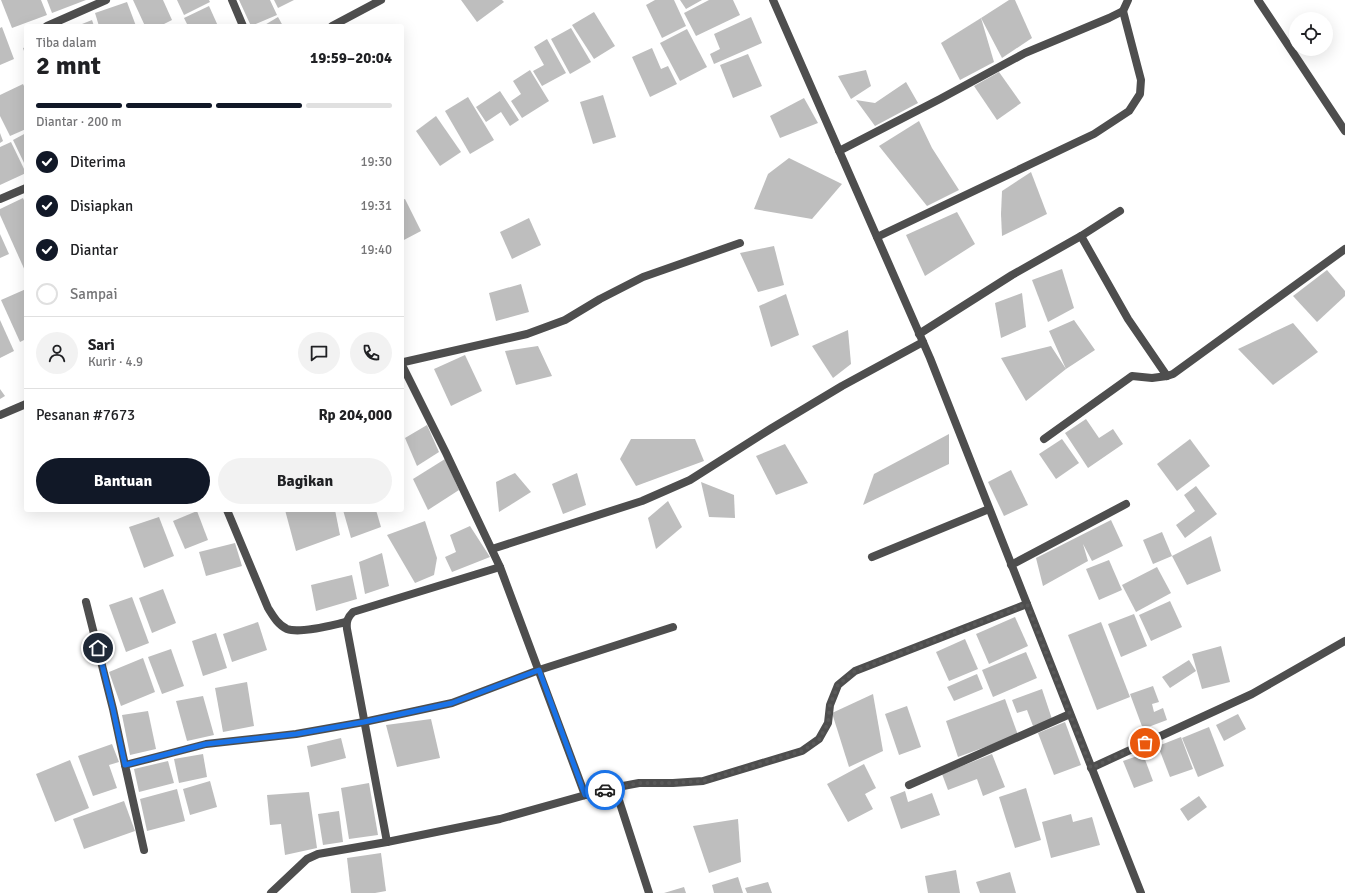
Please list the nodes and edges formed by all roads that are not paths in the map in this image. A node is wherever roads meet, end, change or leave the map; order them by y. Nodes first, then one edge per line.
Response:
1 (106, 0) edge
2 (232, 0) edge
3 (381, 0) edge
4 (773, 0) edge
5 (1128, 0) edge
6 (1258, 0) edge
7 (1123, 11) junction
8 (52, 24) edge
9 (242, 24) edge
10 (336, 24) edge
11 (1345, 131) edge
12 (839, 151) junction
13 (24, 189) edge
14 (0, 199) edge
15 (1120, 210) dead end
16 (1081, 236) junction
17 (877, 237) junction
18 (740, 243) dead end
19 (1345, 248) edge
20 (921, 338) junction
21 (404, 364) edge
22 (404, 366) edge
23 (1168, 376) junction
24 (24, 405) edge
25 (0, 416) edge
26 (1044, 439) dead end
27 (1126, 504) dead end
28 (989, 509) junction
29 (228, 512) edge
30 (492, 549) junction
31 (872, 557) dead end
32 (1011, 565) junction
33 (500, 567) junction
34 (86, 602) dead end
35 (1027, 604) junction
36 (346, 622) junction
37 (673, 628) dead end
38 (1345, 641) edge
39 (539, 670) junction
40 (1070, 714) junction
41 (364, 722) junction
42 (125, 765) junction
43 (1091, 768) junction
44 (909, 785) dead end
45 (615, 788) junction
46 (585, 795) junction
47 (387, 842) junction
48 (144, 850) dead end
49 (271, 893) edge
50 (649, 893) edge
51 (1141, 893) edge

1 - 8 street
2 - 9 street
3 - 10 street
4 - 12 street
5 - 7 street
6 - 11 street
7 - 12 street
7 - 17 street
12 - 17 street
13 - 14 street
15 - 16 street
16 - 20 street
16 - 23 street
17 - 20 street
18 - 21 street
19 - 23 street
20 - 28 street
20 - 30 street
22 - 30 street
23 - 26 street
24 - 25 street
27 - 32 street
28 - 31 street
28 - 32 street
29 - 36 street
30 - 33 street
32 - 35 street
33 - 36 street
33 - 39 street
34 - 42 street
35 - 40 street
35 - 45 street
36 - 41 street
37 - 39 street
38 - 43 street
39 - 41 street
39 - 46 street
40 - 43 street
40 - 44 street
41 - 42 street
41 - 47 street
42 - 48 street
43 - 51 street
45 - 46 street
45 - 50 street
46 - 47 street
47 - 49 street

